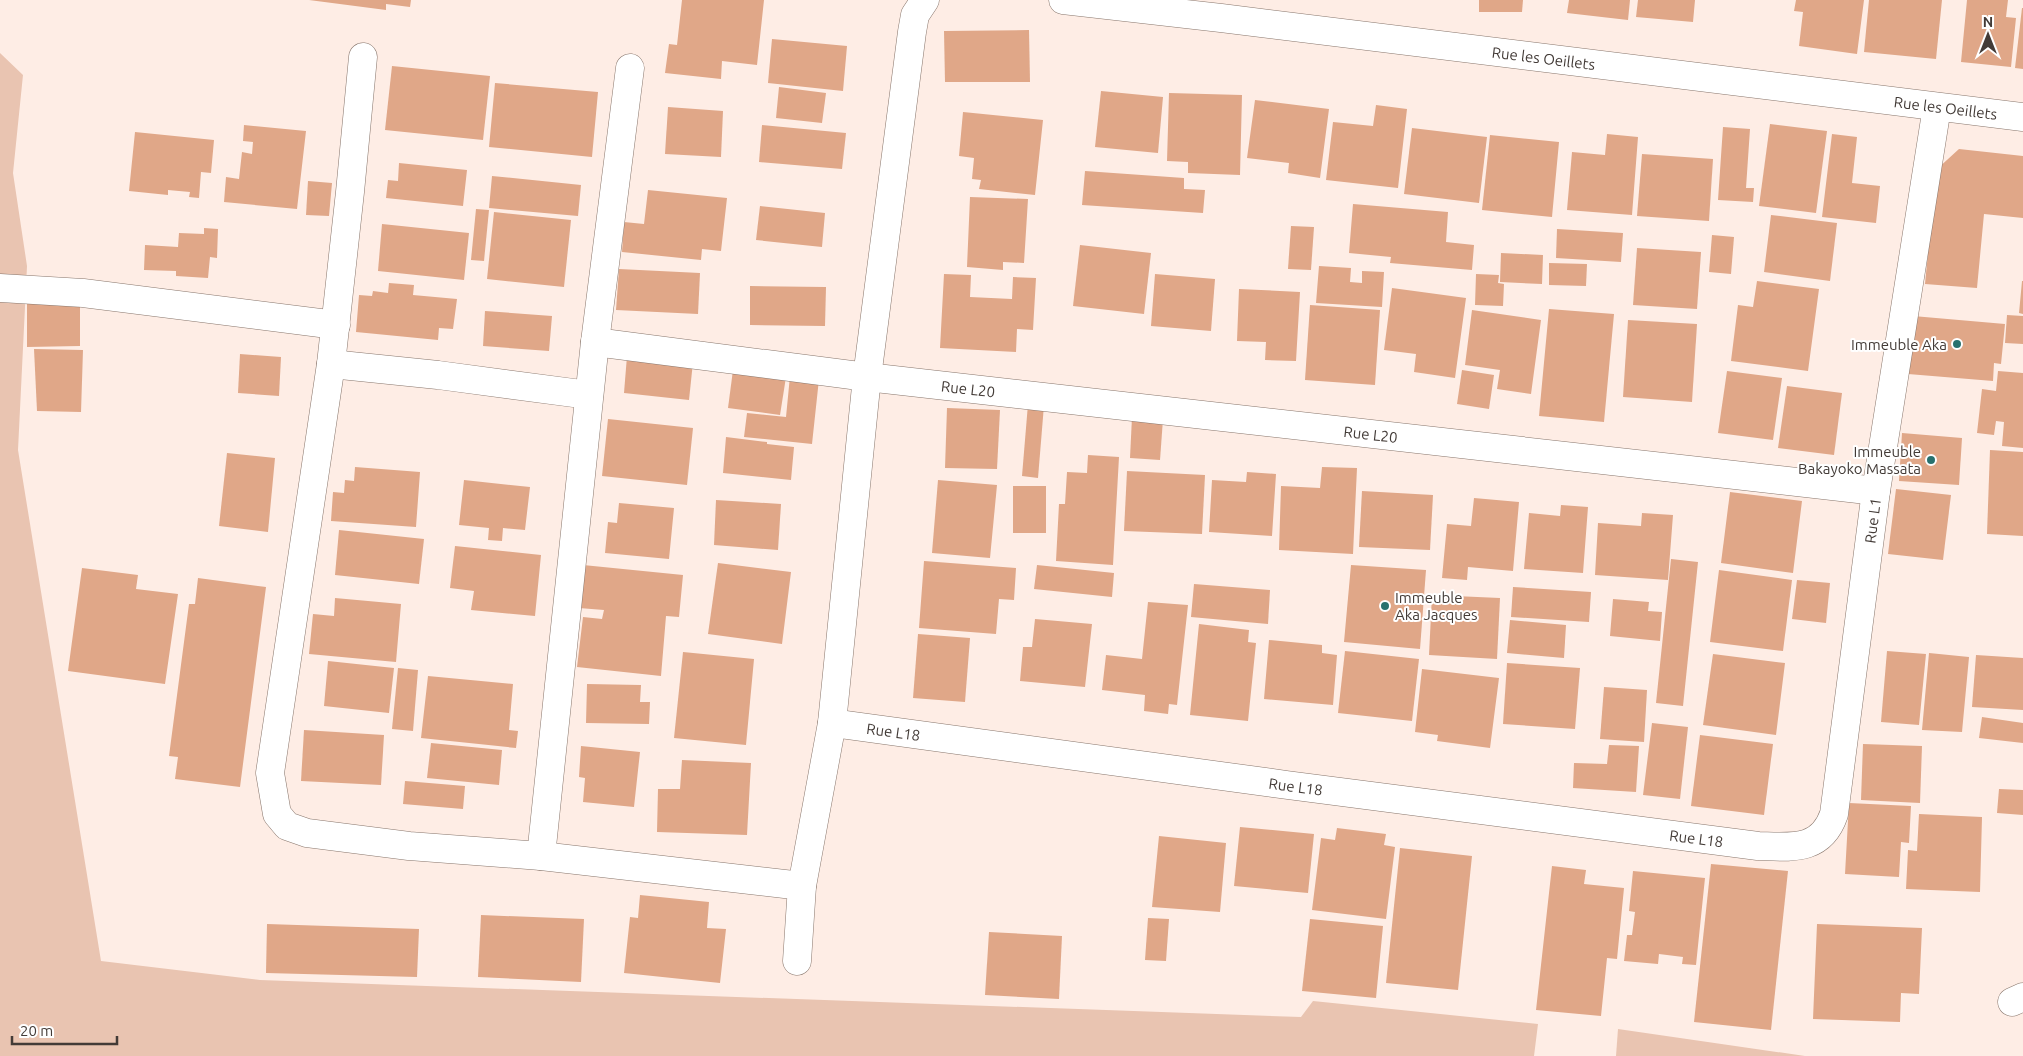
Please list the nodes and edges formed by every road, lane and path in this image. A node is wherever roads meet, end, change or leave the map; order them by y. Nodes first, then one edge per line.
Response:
1 (925, 0) edge
2 (1063, 0) edge
3 (363, 57) dead end
4 (630, 68) dead end
5 (1937, 106) junction
6 (2023, 117) edge
7 (0, 288) edge
8 (336, 325) junction
9 (595, 342) junction
10 (331, 364) junction
11 (867, 376) junction
12 (589, 395) junction
13 (1876, 491) junction
14 (832, 723) junction
15 (1758, 846) joint
16 (541, 856) junction
17 (802, 886) junction
18 (797, 961) dead end

1 - 11 street
2 - 5 street, Rue les Oeillets
3 - 8 street
4 - 9 street
5 - 6 street, Rue les Oeillets
5 - 13 street, Rue L1
7 - 8 street
8 - 10 street
9 - 11 street, Rue L20
9 - 12 street
10 - 12 street
10 - 16 street
11 - 13 street, Rue L20
11 - 14 street
12 - 16 street
13 - 15 street, Rue L1
14 - 15 street, Rue L18
14 - 17 street
16 - 17 street
17 - 18 street

